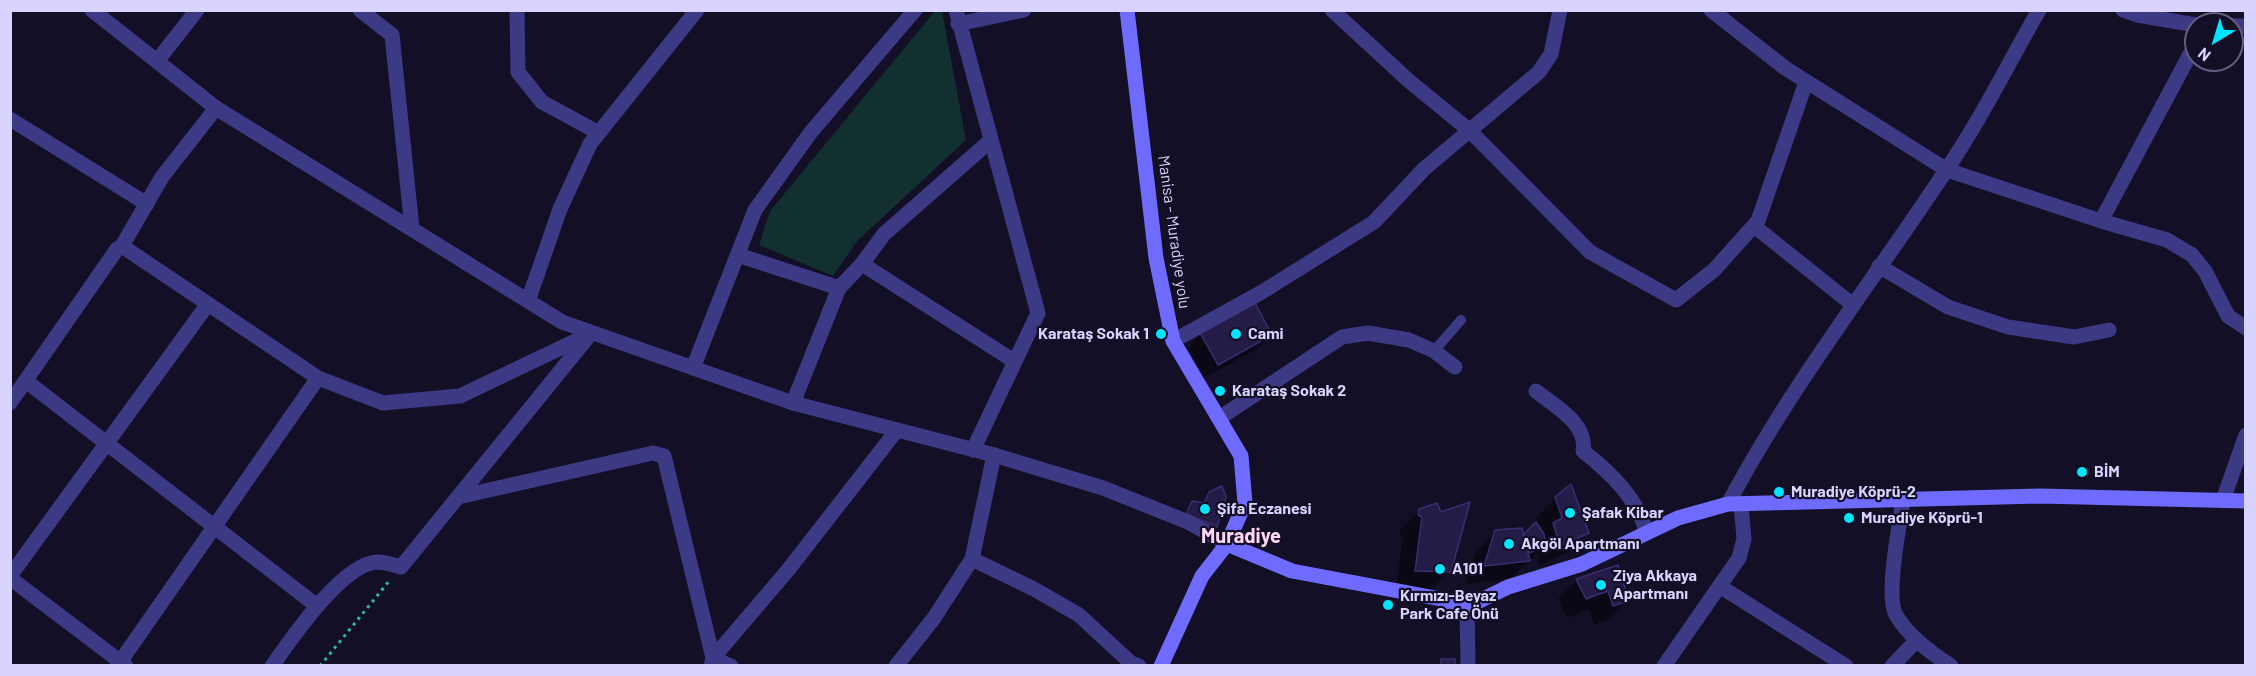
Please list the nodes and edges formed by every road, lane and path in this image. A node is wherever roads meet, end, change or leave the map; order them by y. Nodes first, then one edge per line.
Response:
1 (92, 10) edge
2 (197, 10) edge
3 (360, 10) edge
4 (517, 10) edge
5 (697, 10) edge
6 (915, 10) edge
7 (1024, 10) edge
8 (1127, 10) edge
9 (1332, 10) edge
10 (1560, 10) edge
11 (1711, 10) edge
12 (2039, 10) edge
13 (2123, 10) edge
14 (957, 17) edge
15 (2184, 23) edge
16 (157, 61) junction
17 (2184, 65) edge
18 (1806, 81) junction
19 (216, 108) junction
20 (10, 119) edge
21 (1469, 130) junction
22 (599, 133) junction
23 (990, 141) junction
24 (1947, 170) junction
25 (147, 204) junction
26 (2101, 221) junction
27 (1754, 226) junction
28 (412, 228) junction
29 (122, 246) junction
30 (738, 255) junction
31 (862, 264) junction
32 (1879, 267) junction
33 (839, 288) junction
34 (528, 301) junction
35 (208, 304) junction
36 (1853, 305) junction
37 (1461, 320) dead end
38 (2246, 328) edge
39 (2109, 330) dead end
40 (592, 333) junction
41 (1173, 341) junction
42 (1434, 351) junction
43 (1014, 361) junction
44 (1455, 366) dead end
45 (693, 368) junction
46 (318, 378) junction
47 (26, 381) junction
48 (1536, 390) dead end
49 (10, 403) edge
50 (793, 403) junction
51 (1221, 417) junction
52 (897, 430) junction
53 (2246, 435) edge
54 (108, 444) junction
55 (973, 450) junction
56 (994, 455) junction
57 (458, 497) junction
58 (1903, 499) junction
59 (2223, 500) junction
60 (2246, 501) edge
61 (1735, 503) junction
62 (214, 526) junction
63 (1647, 533) junction
64 (1227, 544) junction
65 (972, 560) junction
66 (401, 567) junction
67 (10, 577) edge
68 (1721, 587) junction
69 (316, 606) junction
70 (1467, 607) junction
71 (1916, 641) junction
72 (712, 662) edge
73 (123, 664) edge
74 (272, 666) edge
75 (320, 666) edge
76 (731, 666) edge
77 (896, 666) edge
78 (1139, 666) edge
79 (1161, 666) edge
80 (1468, 666) edge
81 (1664, 666) edge
82 (1846, 666) edge
83 (1892, 666) edge
84 (1951, 666) edge

1 - 16 street
2 - 16 street
3 - 28 street
4 - 22 street
5 - 22 street
6 - 30 street
7 - 14 street
8 - 41 main road, Manisa - Muradiye yolu
9 - 21 street
10 - 21 street
11 - 18 street
12 - 24 street
13 - 15 street
14 - 23 street
16 - 19 street
17 - 26 street
18 - 24 street
18 - 27 street
19 - 25 street
19 - 28 street
20 - 25 street
21 - 27 street
21 - 41 street
22 - 34 street
23 - 31 street
23 - 43 street
24 - 26 street
24 - 32 street
25 - 29 street
26 - 38 street
27 - 36 street
28 - 34 street
29 - 35 street
29 - 47 street
30 - 33 street
30 - 45 street
31 - 33 street
31 - 43 street
32 - 36 street
32 - 39 street
33 - 50 street
34 - 40 street
35 - 46 street
35 - 54 street
36 - 61 street
37 - 42 street
40 - 45 street
40 - 46 street
40 - 57 street
41 - 51 main road, Manisa - Muradiye yolu
42 - 44 street
42 - 51 street
43 - 55 street
45 - 50 street
46 - 62 street
47 - 49 street
47 - 54 street
48 - 63 street
50 - 52 street
51 - 64 main road, Manisa - Muradiye yolu
52 - 55 street
52 - 72 street
53 - 59 street
54 - 62 street
54 - 67 street
55 - 56 street
56 - 64 street
56 - 65 street
57 - 66 street
57 - 72 street
58 - 59 main road
58 - 61 main road
58 - 71 street
59 - 60 main road
61 - 63 main road
61 - 68 street
62 - 69 street
62 - 73 street
63 - 70 main road
64 - 70 main road
64 - 79 main road, Manisa - Muradiye yolu
65 - 77 street
65 - 78 street
66 - 69 street
66 - 75 path
67 - 73 street
68 - 81 street
68 - 82 street
69 - 74 street
70 - 80 street
71 - 83 street
71 - 84 street
72 - 76 street

